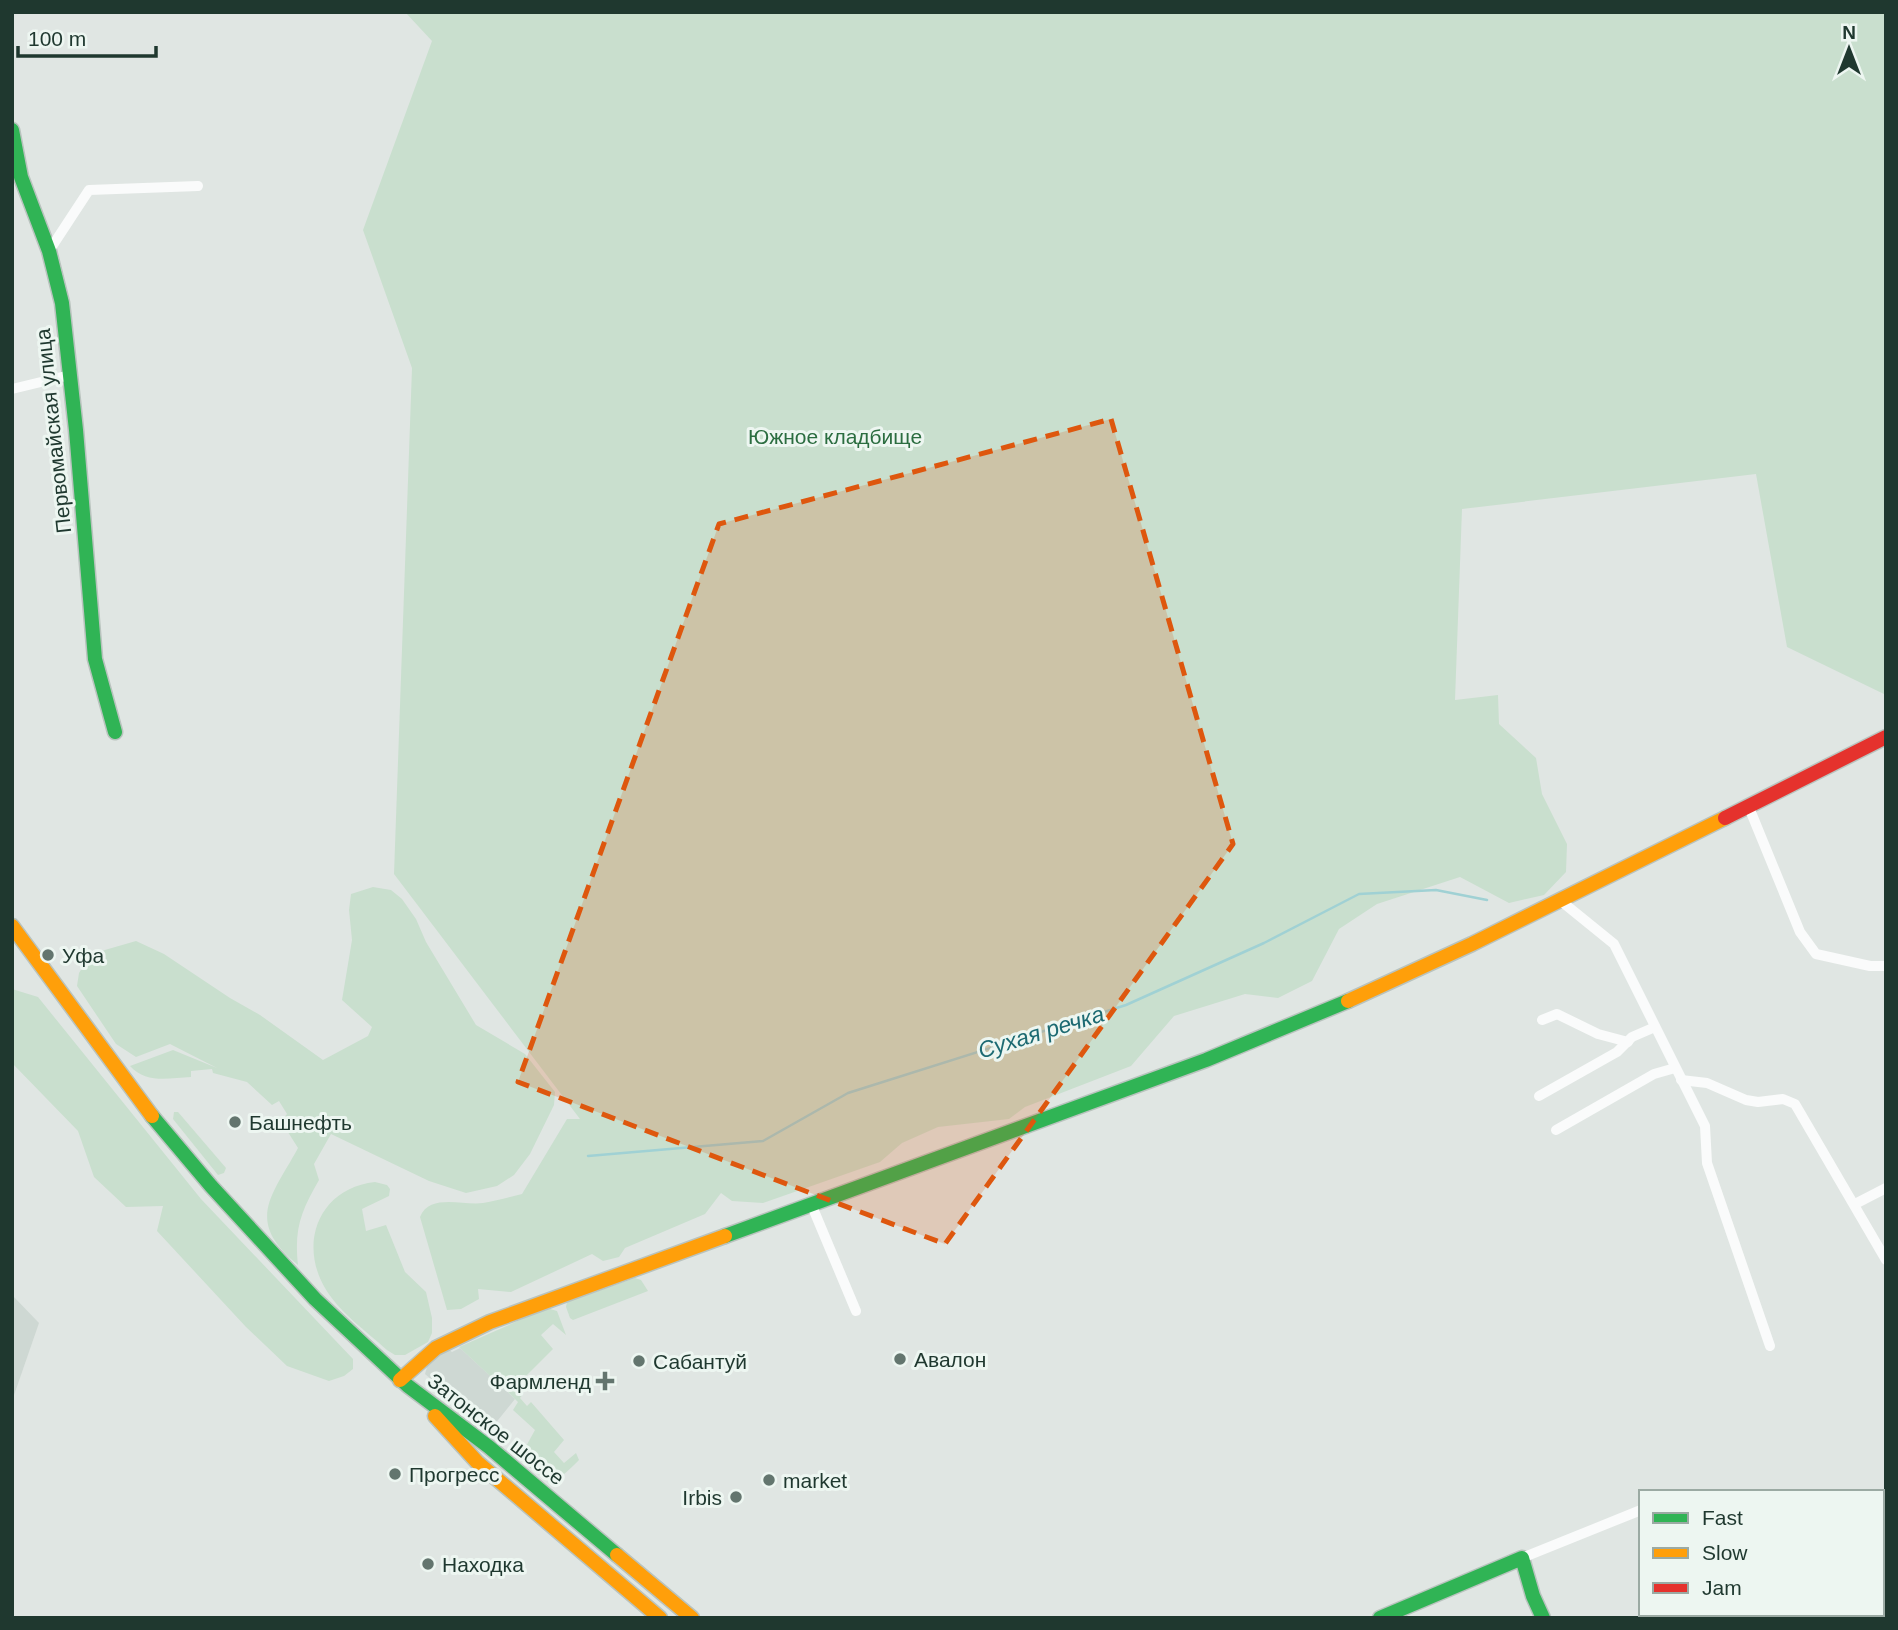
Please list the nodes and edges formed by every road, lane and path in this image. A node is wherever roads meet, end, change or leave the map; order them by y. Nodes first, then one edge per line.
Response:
1 (12, 130) edge
2 (17, 178) edge
3 (198, 186) dead end
4 (49, 251) junction
5 (70, 375) junction
6 (12, 389) edge
7 (115, 732) dead end
8 (1886, 737) edge
9 (1748, 805) junction
10 (1561, 901) junction
11 (12, 926) edge
12 (1886, 966) edge
13 (1542, 1020) dead end
14 (1655, 1027) junction
15 (1628, 1042) junction
16 (1675, 1068) junction
17 (1681, 1080) junction
18 (1539, 1096) dead end
19 (1556, 1130) dead end
20 (1886, 1188) edge
21 (1854, 1205) junction
22 (812, 1206) junction
23 (1886, 1260) edge
24 (856, 1311) dead end
25 (1770, 1346) dead end
26 (404, 1383) junction
27 (1636, 1511) edge
28 (1522, 1558) junction
29 (660, 1618) edge
30 (694, 1618) edge
31 (1380, 1618) edge
32 (1543, 1618) edge

1 - 2 main road, Первомайская улица
2 - 4 main road, Первомайская улица
3 - 4 street
4 - 5 main road, Первомайская улица
5 - 6 street
5 - 7 main road, Первомайская улица
8 - 9 main road
9 - 10 main road
9 - 12 street
10 - 14 street
10 - 22 main road
11 - 26 main road
13 - 15 street
14 - 15 street
14 - 16 street
15 - 18 street
16 - 17 street
16 - 19 street
17 - 21 street
17 - 25 street
20 - 21 street
21 - 23 street
22 - 24 street
22 - 26 main road
26 - 29 main road, Затонское шоссе
26 - 30 main road, Затонское шоссе
27 - 28 street
28 - 31 main road
28 - 32 main road

